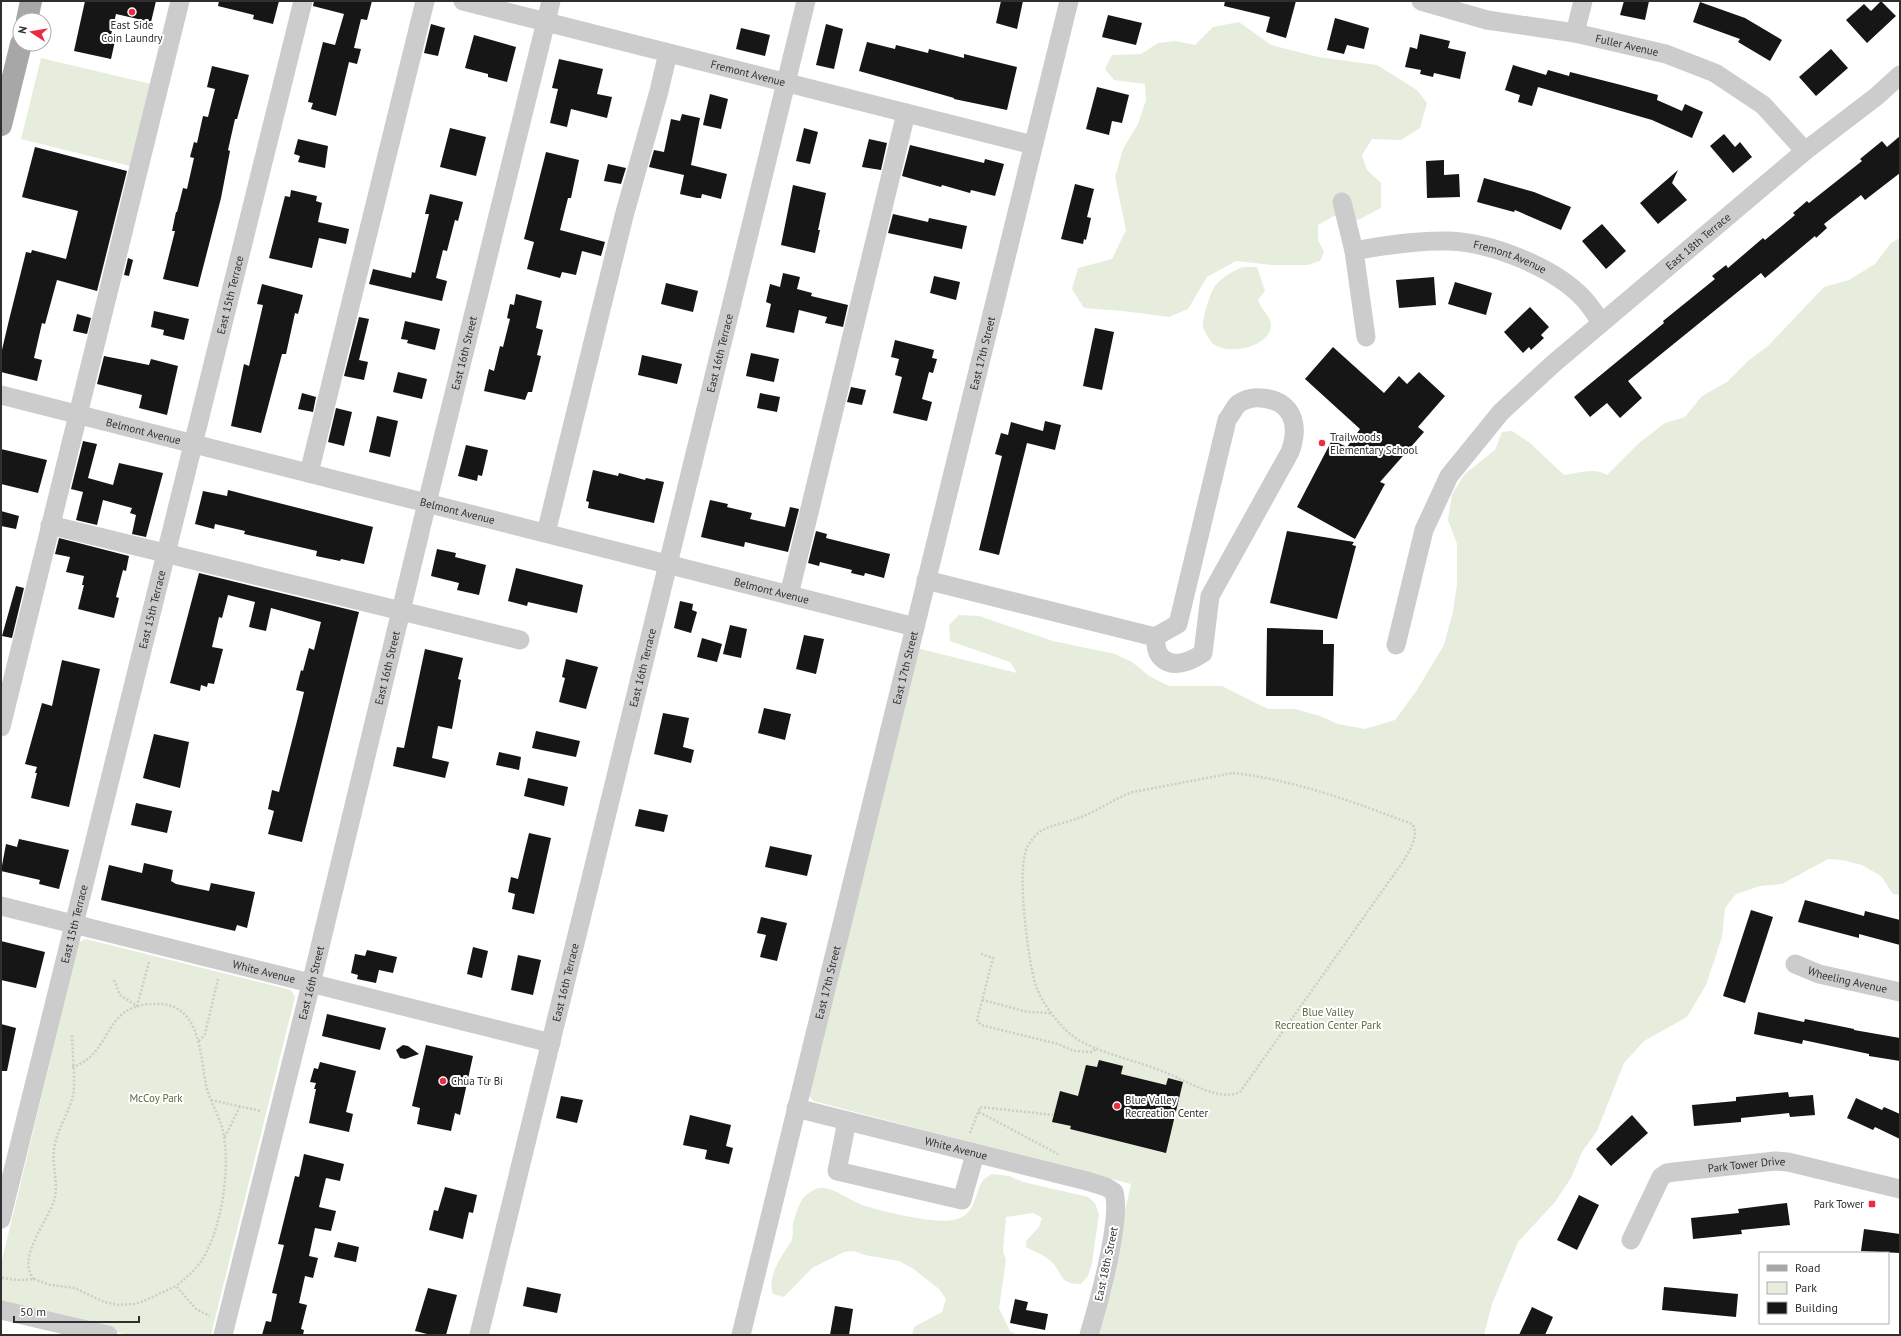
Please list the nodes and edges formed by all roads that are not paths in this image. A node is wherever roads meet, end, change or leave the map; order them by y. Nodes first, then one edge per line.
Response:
1 (31, 1) edge
2 (180, 1) edge
3 (303, 1) edge
4 (425, 1) edge
5 (462, 1) edge
6 (551, 1) edge
7 (806, 1) edge
8 (1069, 1) edge
9 (1421, 1) edge
10 (1583, 1) edge
11 (29, 12) edge
12 (546, 22) junction
13 (1575, 33) junction
14 (19, 52) edge
15 (668, 53) junction
16 (1900, 75) edge
17 (786, 82) junction
18 (906, 113) junction
19 (1, 125) edge
20 (1033, 145) junction
21 (1805, 150) junction
22 (1342, 202) dead end
23 (1354, 251) junction
24 (1601, 322) junction
25 (1366, 337) dead end
26 (1, 395) edge
27 (77, 414) junction
28 (192, 444) junction
29 (309, 473) junction
30 (427, 503) junction
31 (50, 525) junction
32 (546, 533) junction
33 (165, 553) junction
34 (668, 564) junction
35 (926, 580) junction
36 (789, 595) junction
37 (1182, 604) junction
38 (401, 611) junction
39 (1207, 612) junction
40 (915, 627) junction
41 (1155, 637) junction
42 (520, 640) dead end
43 (1396, 645) dead end
44 (1, 727) edge
45 (1, 906) edge
46 (74, 924) junction
47 (1795, 964) dead end
48 (312, 984) junction
49 (1900, 992) edge
50 (551, 1043) junction
51 (796, 1108) junction
52 (847, 1121) junction
53 (969, 1152) junction
54 (1900, 1189) edge
55 (1114, 1192) joint
56 (1, 1219) edge
57 (1632, 1240) dead end
58 (1, 1310) edge
59 (108, 1335) edge
60 (223, 1335) edge
61 (479, 1335) edge
62 (741, 1335) edge
63 (1089, 1335) edge

1 - 11 main road
2 - 27 street
3 - 28 street, East 15th Terrace
4 - 29 street
5 - 12 street, Fremont Avenue
6 - 12 street, East 16th Street
7 - 17 street, East 16th Terrace
8 - 20 street, East 17th Street
9 - 13 street, Fuller Avenue
10 - 13 street
12 - 15 street, Fremont Avenue
12 - 30 street, East 16th Street
13 - 21 street, Fuller Avenue
14 - 19 main road
15 - 17 street, Fremont Avenue
15 - 32 street
16 - 21 street, East 18th Terrace
17 - 18 street, Fremont Avenue
17 - 34 street, East 16th Terrace
18 - 20 street, Fremont Avenue
18 - 36 street
20 - 35 street, East 17th Street
21 - 24 street, East 18th Terrace
22 - 23 street
23 - 24 street, Fremont Avenue
23 - 25 street
24 - 43 street, East 18th Terrace
26 - 27 street, Belmont Avenue
27 - 28 street, Belmont Avenue
27 - 31 street
28 - 29 street, Belmont Avenue
28 - 33 street, East 15th Terrace
29 - 30 street, Belmont Avenue
30 - 32 street, Belmont Avenue
30 - 38 street, East 16th Street
31 - 33 street
31 - 44 street
32 - 34 street, Belmont Avenue
33 - 38 street
33 - 46 street, East 15th Terrace
34 - 36 street, Belmont Avenue
34 - 50 street, East 16th Terrace
35 - 40 street, East 17th Street
35 - 41 street
36 - 40 street, Belmont Avenue
37 - 39 street
37 - 39 street
37 - 41 street
38 - 42 street
38 - 48 street, East 16th Street
39 - 41 street
40 - 51 street, East 17th Street
45 - 46 street, White Avenue
46 - 48 street, White Avenue
46 - 56 street, East 15th Terrace
47 - 49 street, Wheeling Avenue
48 - 50 street, White Avenue
48 - 60 street, East 16th Street
50 - 61 street, East 16th Terrace
51 - 52 street, White Avenue
51 - 62 street, East 17th Street
52 - 53 street, White Avenue
52 - 53 street
53 - 55 street, White Avenue
54 - 57 street, Park Tower Drive
55 - 63 street, East 18th Street
58 - 59 street

